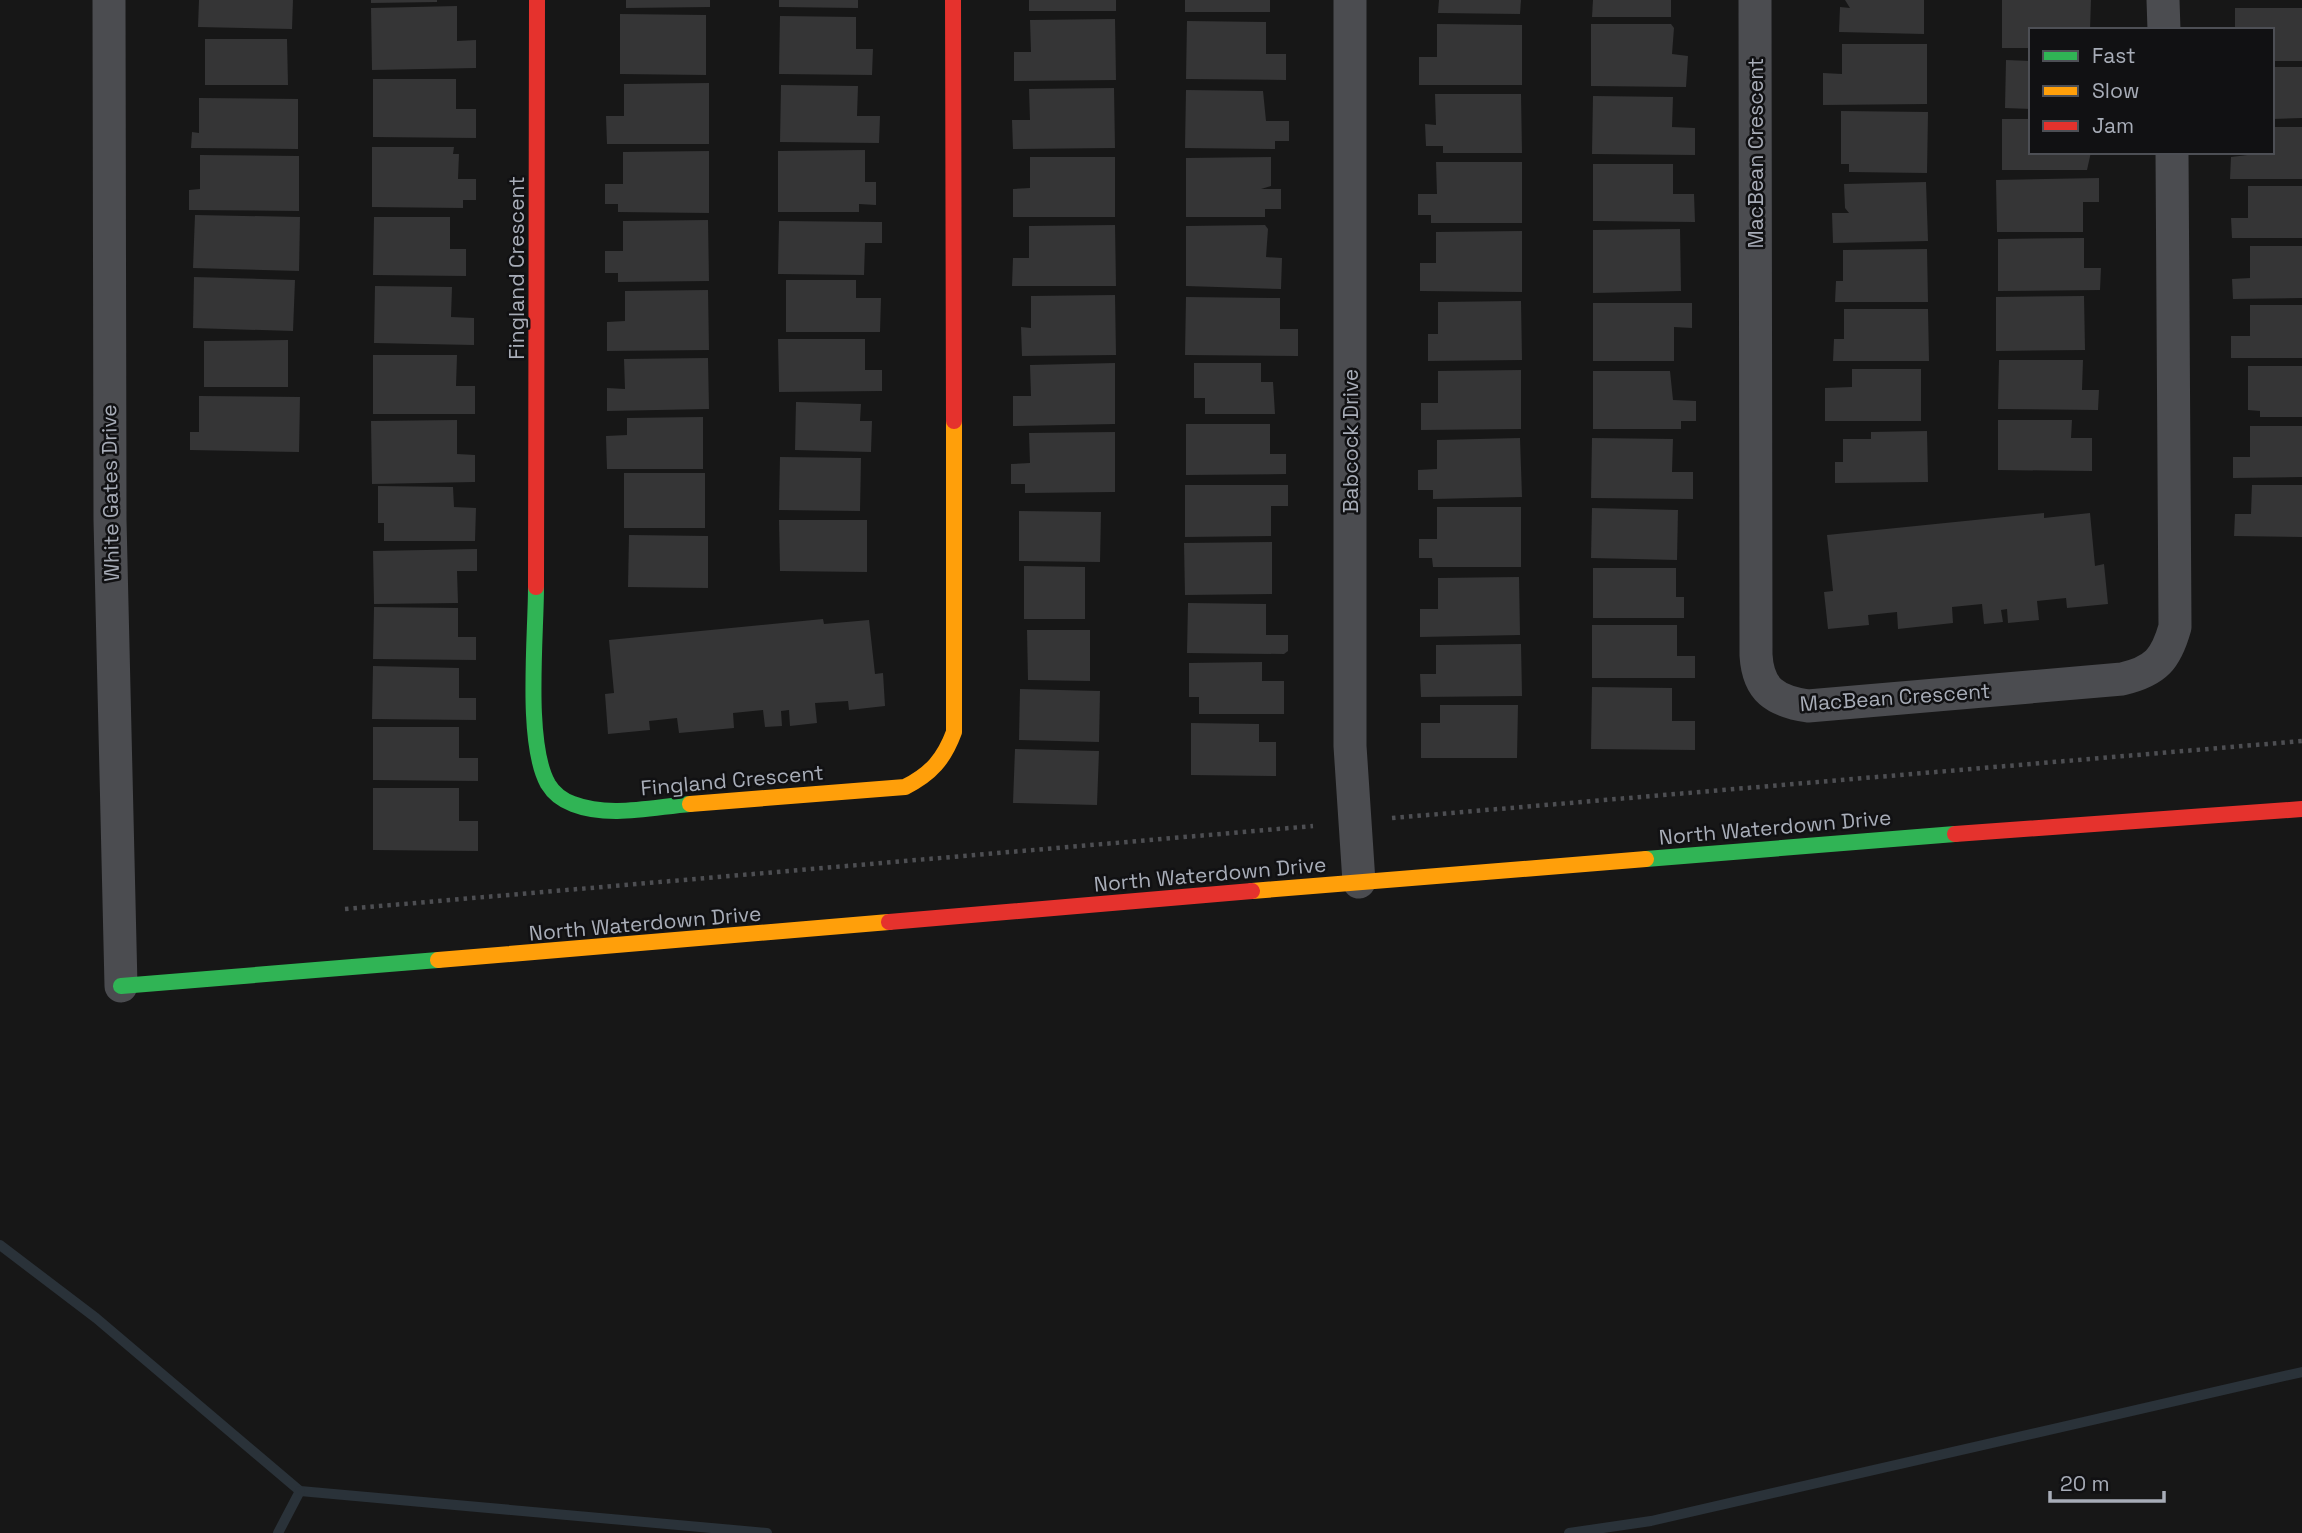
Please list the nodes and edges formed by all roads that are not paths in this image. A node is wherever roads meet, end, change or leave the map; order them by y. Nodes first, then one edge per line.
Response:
1 (109, 0) edge
2 (537, 0) edge
3 (953, 0) edge
4 (1350, 0) edge
5 (1755, 0) edge
6 (2163, 0) edge
7 (2164, 28) edge
8 (2172, 154) edge
9 (2302, 809) edge
10 (1359, 882) junction
11 (121, 986) joint

1 - 11 street, White Gates Drive
2 - 3 main road, Fingland Crescent
4 - 10 street, Babcock Drive
5 - 8 street, MacBean Crescent
6 - 7 street
9 - 10 main road, North Waterdown Drive
10 - 11 main road, North Waterdown Drive

